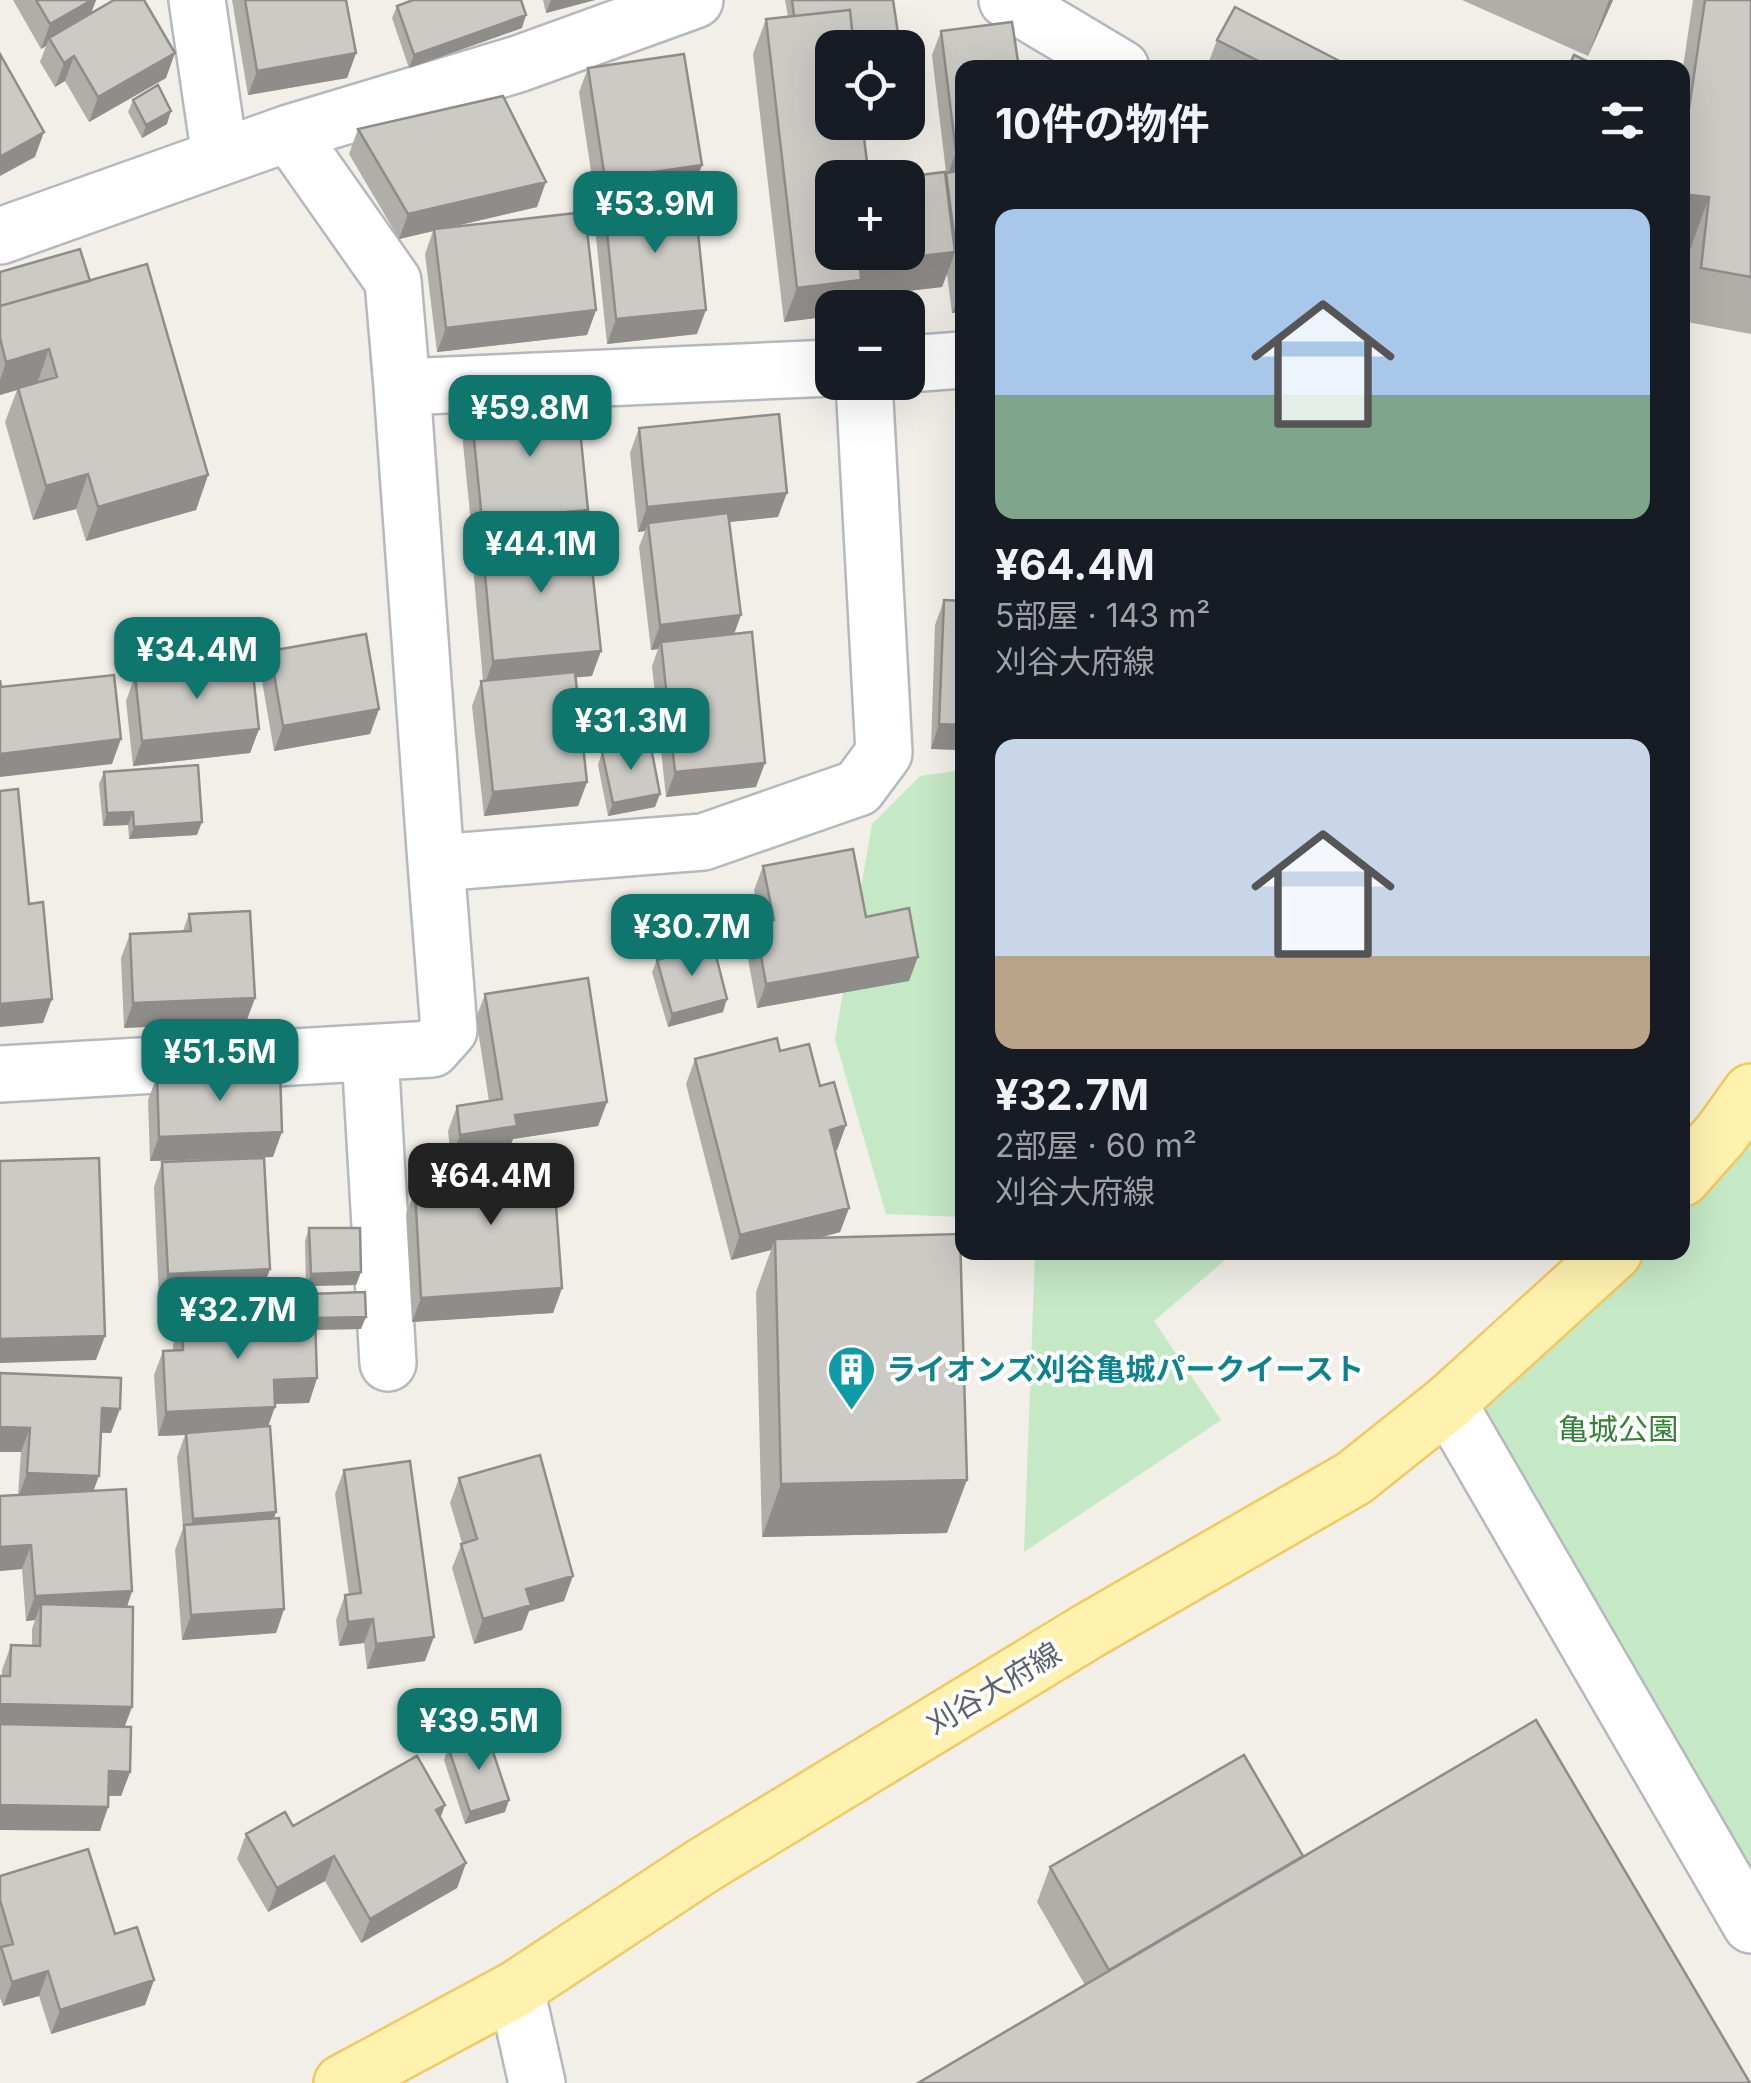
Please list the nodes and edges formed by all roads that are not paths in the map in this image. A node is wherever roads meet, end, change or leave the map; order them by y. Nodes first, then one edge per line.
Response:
1 (197, 0) edge
2 (695, 0) edge
3 (1008, 0) edge
4 (1108, 60) edge
5 (289, 133) junction
6 (220, 157) junction
7 (0, 236) edge
8 (955, 361) edge
9 (925, 363) edge
10 (815, 369) edge
11 (402, 387) junction
12 (865, 400) edge
13 (436, 863) junction
14 (370, 1054) junction
15 (0, 1074) edge
16 (1751, 1092) edge
17 (1690, 1169) edge
18 (1605, 1260) edge
19 (388, 1363) dead end
20 (1448, 1403) junction
21 (1751, 1926) edge
22 (516, 1989) junction
23 (342, 2083) edge
24 (537, 2083) edge

1 - 6 street
2 - 5 street
3 - 4 street
5 - 6 street
5 - 11 street
6 - 7 street
8 - 9 street
10 - 11 street
11 - 13 street
12 - 13 street
13 - 14 street
14 - 15 street
14 - 19 street
16 - 17 main road
18 - 20 main road, 刈谷大府線
20 - 21 street
20 - 22 main road, 刈谷大府線
22 - 23 main road, 刈谷大府線
22 - 24 street

